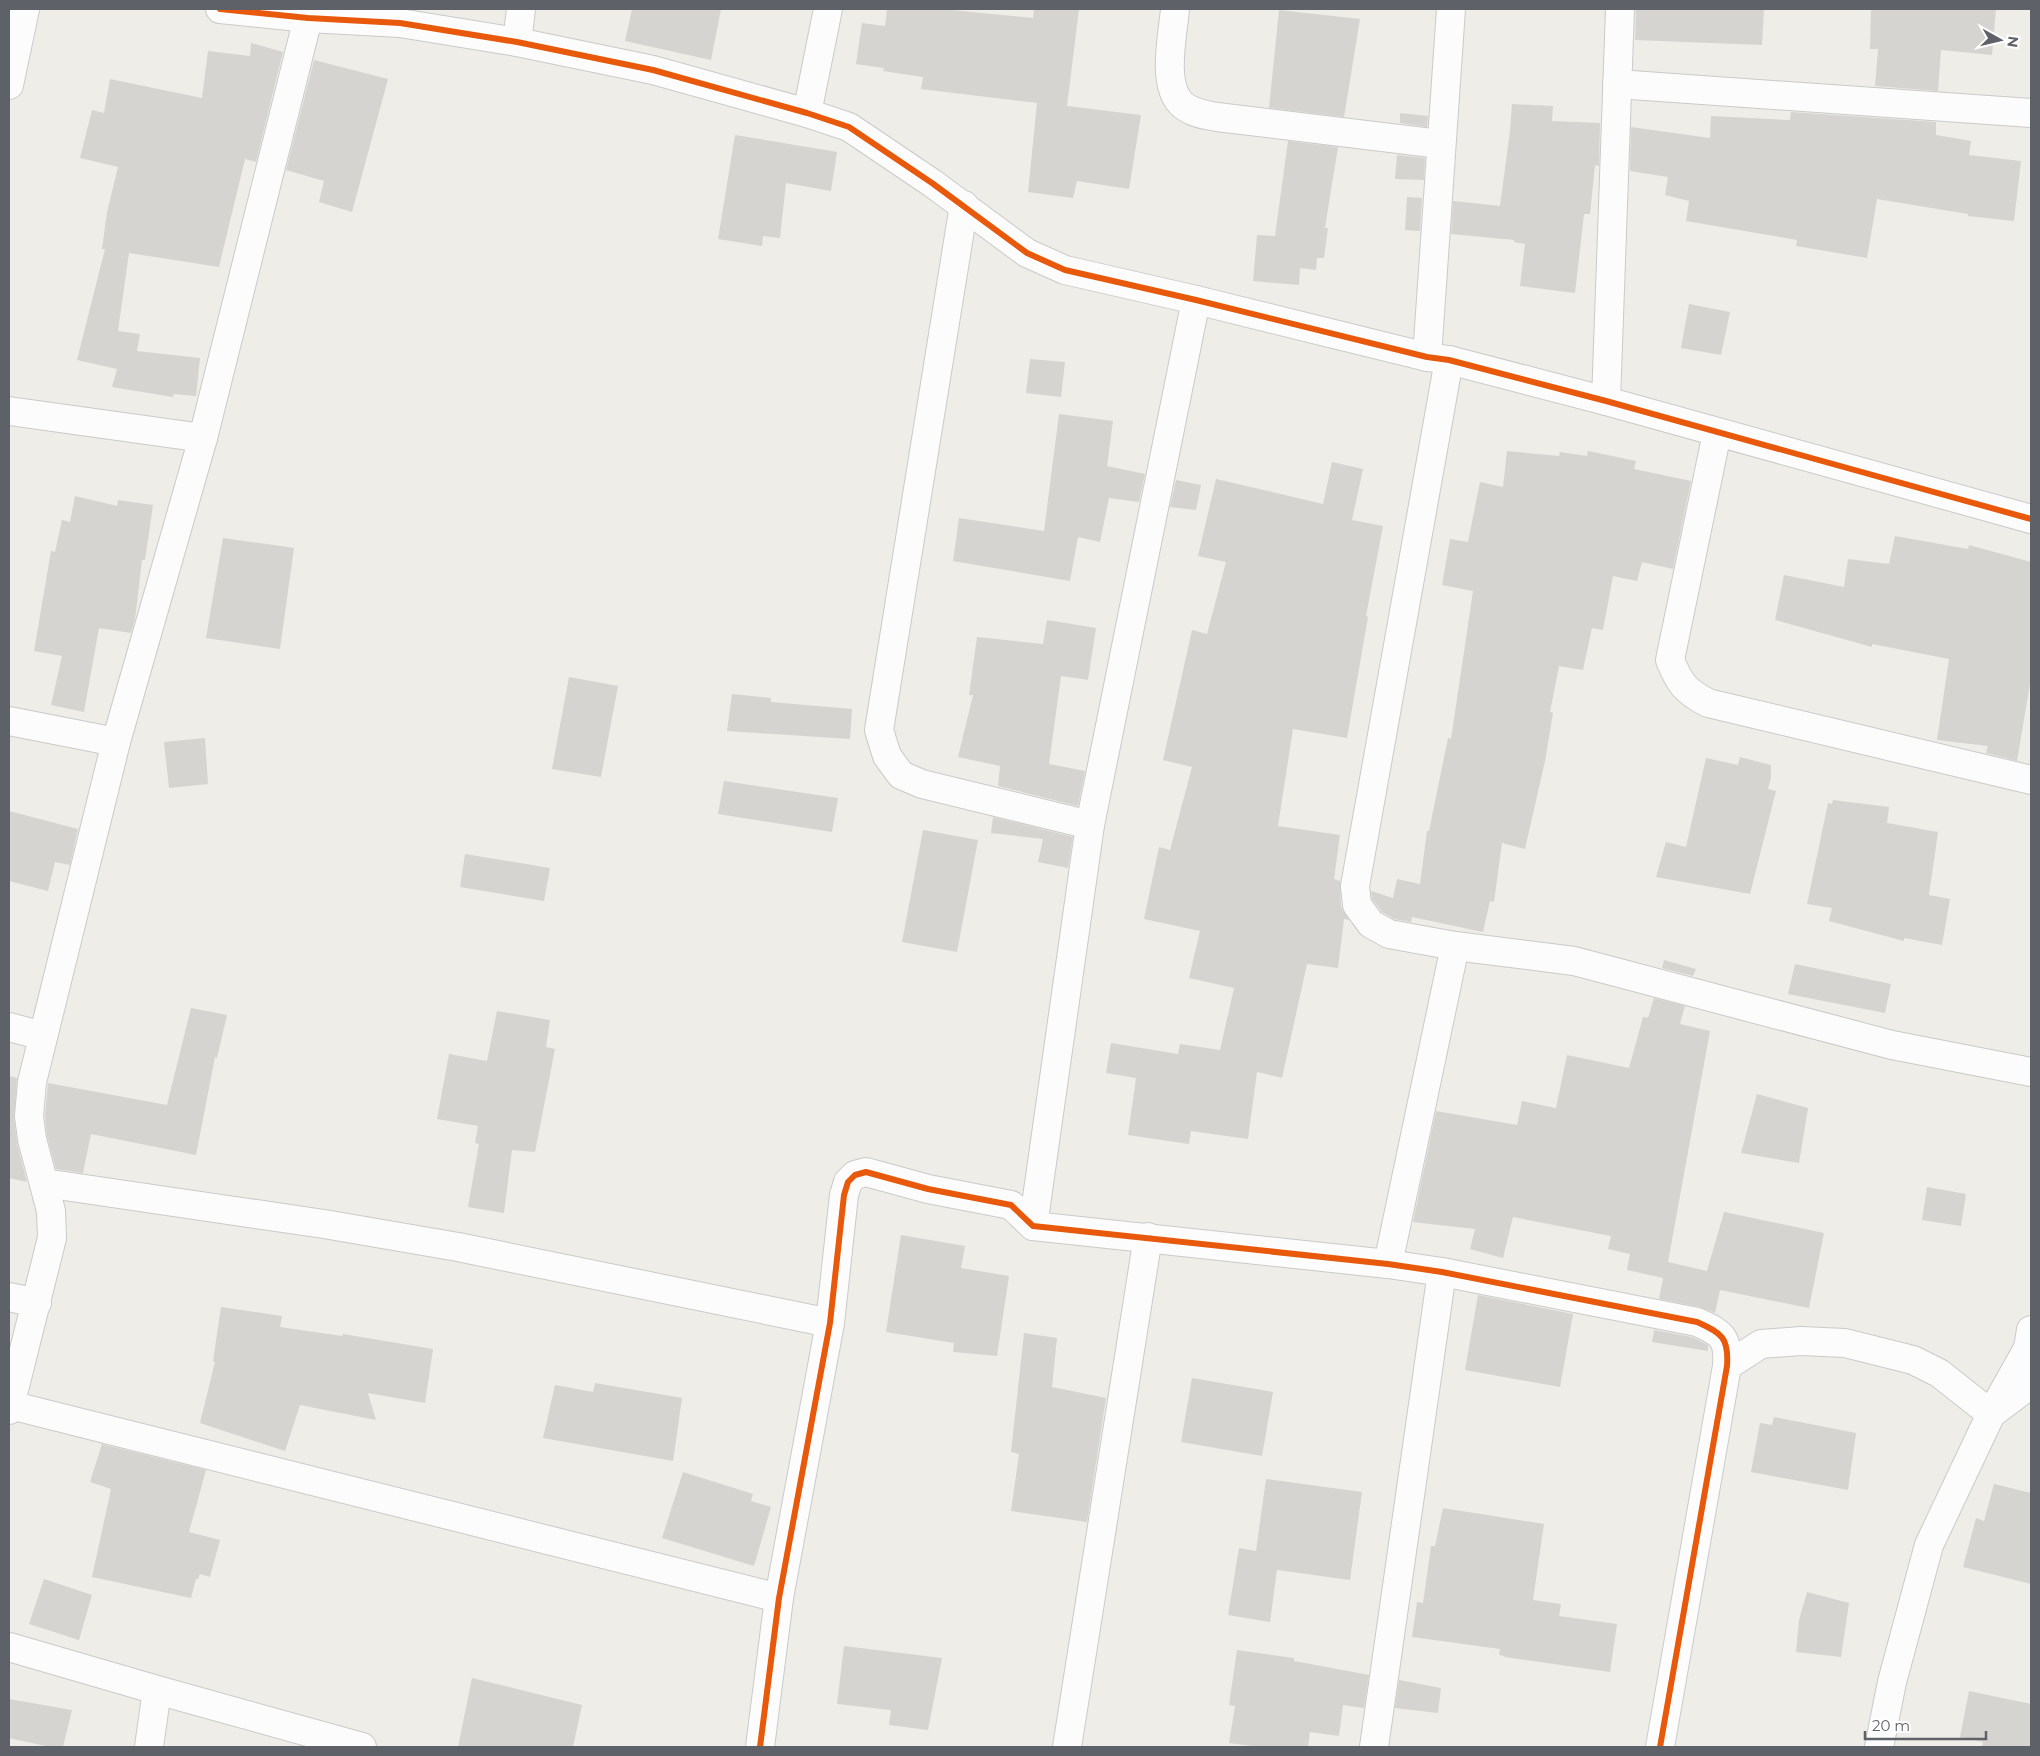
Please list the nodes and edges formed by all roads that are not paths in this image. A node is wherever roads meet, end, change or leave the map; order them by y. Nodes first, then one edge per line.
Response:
1 (25, 9) edge
2 (220, 9) edge
3 (521, 9) edge
4 (828, 9) edge
5 (1176, 9) edge
6 (1451, 9) edge
7 (1620, 9) edge
8 (308, 18) junction
9 (518, 42) junction
10 (1617, 84) junction
11 (9, 85) edge
12 (807, 113) junction
13 (2031, 113) edge
14 (1440, 144) junction
15 (964, 205) junction
16 (1196, 300) junction
17 (1438, 359) junction
18 (1606, 401) junction
19 (9, 411) edge
20 (1717, 433) junction
21 (203, 438) junction
22 (2031, 518) edge
23 (9, 721) edge
24 (116, 742) junction
25 (2031, 780) edge
26 (1090, 825) junction
27 (1455, 946) junction
28 (9, 1027) edge
29 (44, 1036) junction
30 (2031, 1072) edge
31 (44, 1183) junction
32 (1033, 1226) junction
33 (1148, 1237) junction
34 (1388, 1264) junction
35 (1442, 1272) junction
36 (9, 1297) edge
37 (36, 1302) junction
38 (830, 1323) junction
39 (2031, 1330) edge
40 (1727, 1366) junction
41 (2031, 1384) edge
42 (9, 1407) edge
43 (1991, 1414) junction
44 (779, 1598) junction
45 (9, 1647) edge
46 (157, 1690) junction
47 (149, 1747) edge
48 (362, 1747) edge
49 (760, 1747) edge
50 (1067, 1747) edge
51 (1374, 1747) edge
52 (1660, 1747) edge
53 (1878, 1747) edge

1 - 11 street
2 - 8 street
3 - 9 street
4 - 12 street
5 - 14 street
6 - 14 street
7 - 10 street
8 - 9 street
8 - 21 street
9 - 12 street
10 - 13 street
10 - 18 street
12 - 15 street
14 - 17 street
15 - 16 street
15 - 26 street
16 - 17 street
16 - 26 street
17 - 18 street
17 - 27 street
18 - 20 street
19 - 21 street
20 - 22 street
20 - 25 street
21 - 24 street
23 - 24 street
24 - 29 street
26 - 32 street
27 - 30 street
27 - 34 street
28 - 29 street
29 - 31 street
31 - 37 street
31 - 38 street
32 - 33 street
32 - 38 street
33 - 34 street
33 - 50 street
34 - 35 street
35 - 40 street
35 - 51 street
36 - 37 street
37 - 42 street
38 - 44 street
39 - 43 street
40 - 43 street
40 - 52 street
41 - 43 street
42 - 44 street
43 - 53 street
44 - 49 street
45 - 46 street
46 - 47 street
46 - 48 street

